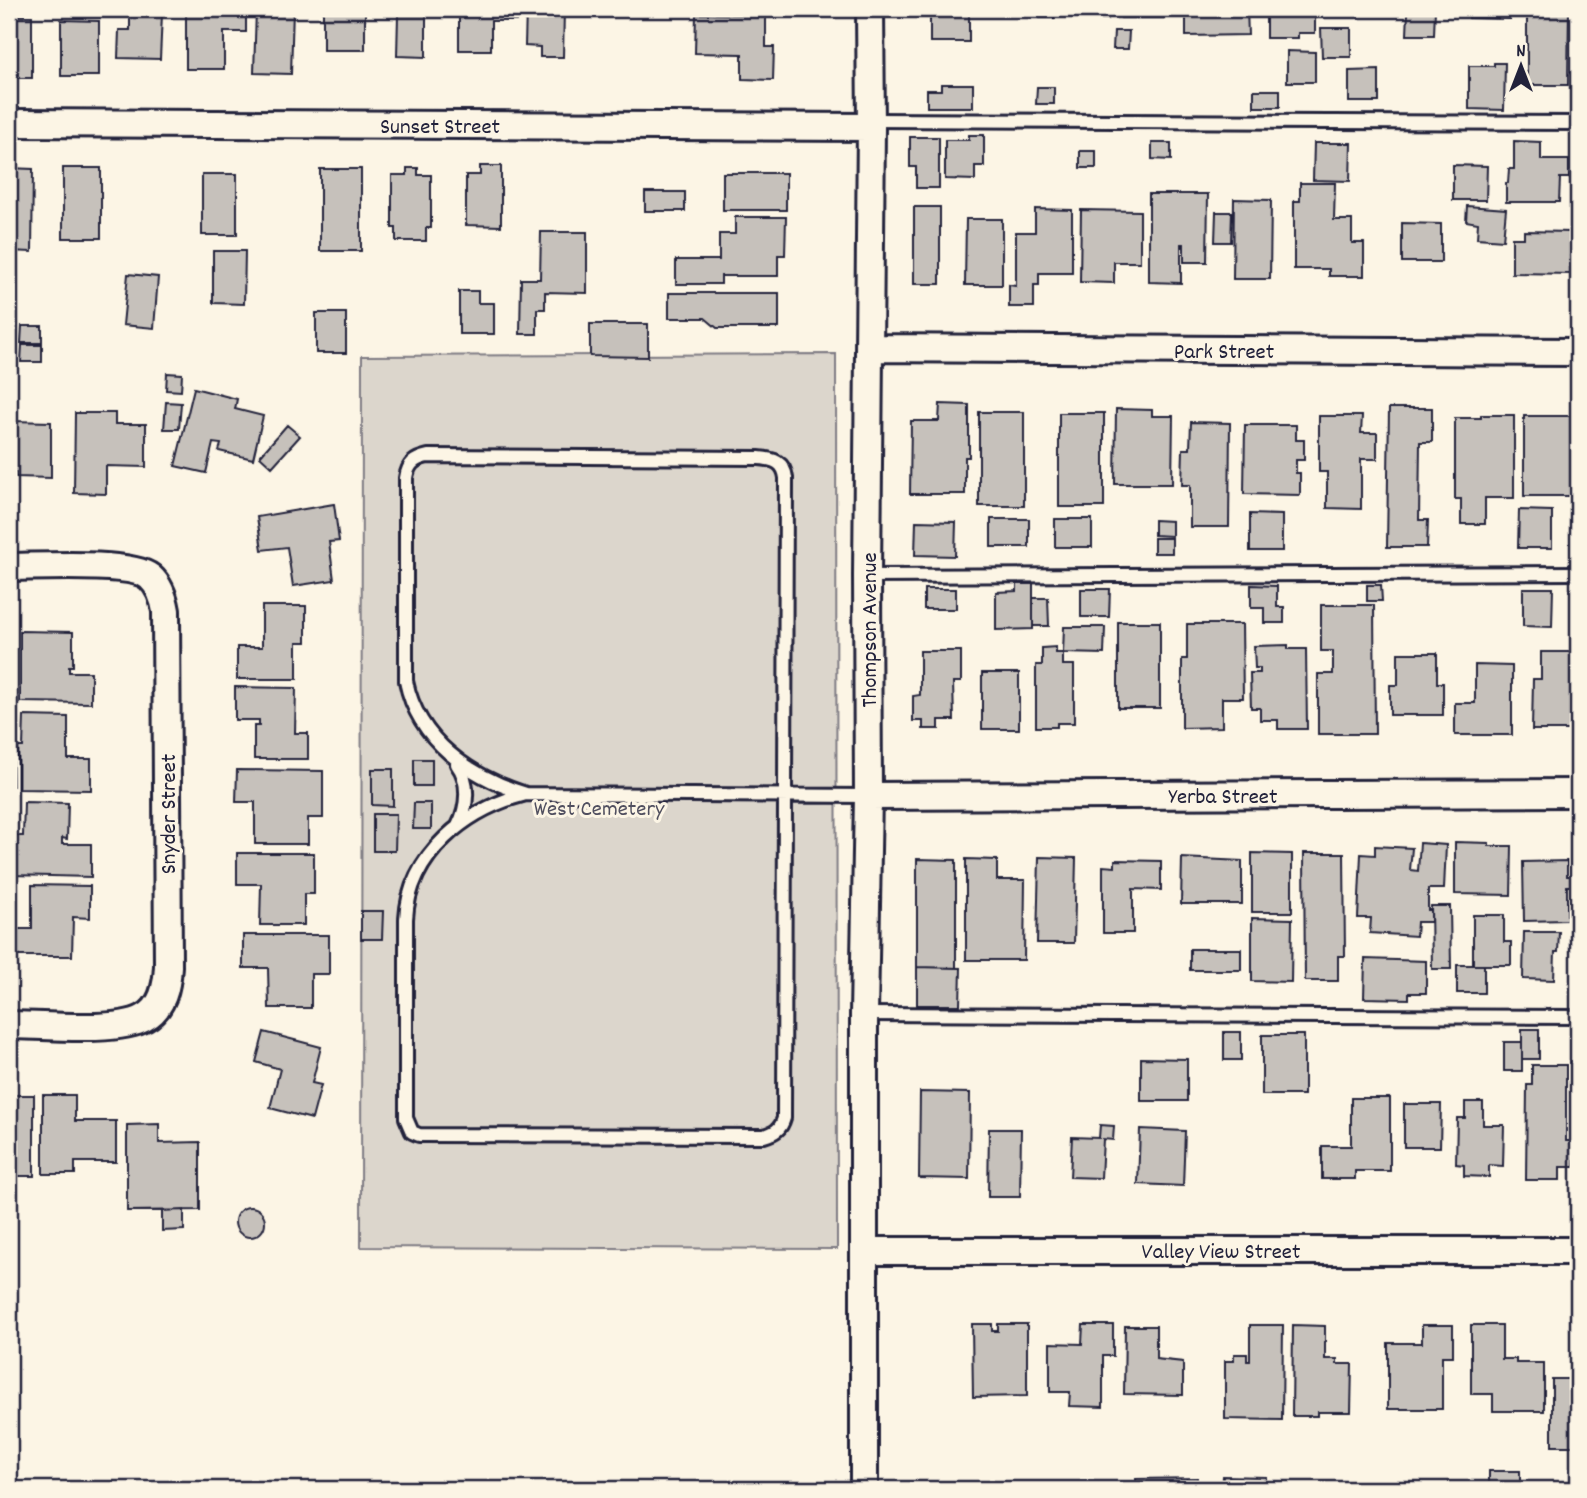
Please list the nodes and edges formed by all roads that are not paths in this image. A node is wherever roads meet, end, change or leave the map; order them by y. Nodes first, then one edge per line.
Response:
1 (870, 9) edge
2 (9, 123) edge
3 (1578, 123) edge
4 (871, 124) junction
5 (870, 348) junction
6 (1578, 352) edge
7 (9, 567) edge
8 (1578, 573) edge
9 (867, 576) junction
10 (451, 755) junction
11 (1578, 793) edge
12 (526, 794) junction
13 (786, 796) junction
14 (868, 796) junction
15 (457, 827) junction
16 (864, 1014) junction
17 (1578, 1017) edge
18 (9, 1025) edge
19 (864, 1251) junction
20 (1578, 1251) edge
21 (864, 1489) edge

1 - 4 street, Thompson Avenue
2 - 4 street, Sunset Street
3 - 4 lane
4 - 5 street, Thompson Avenue
5 - 6 street, Park Street
5 - 9 street, Thompson Avenue
7 - 18 street, Snyder Street
8 - 9 lane
9 - 14 street, Thompson Avenue
10 - 12 lane
10 - 13 lane
10 - 15 lane
11 - 14 street, Yerba Street
12 - 13 lane
12 - 15 lane
13 - 14 lane
13 - 15 lane
14 - 16 street, Thompson Avenue
16 - 17 lane
16 - 19 street, Thompson Avenue
19 - 20 street, Valley View Street
19 - 21 street, Thompson Avenue

